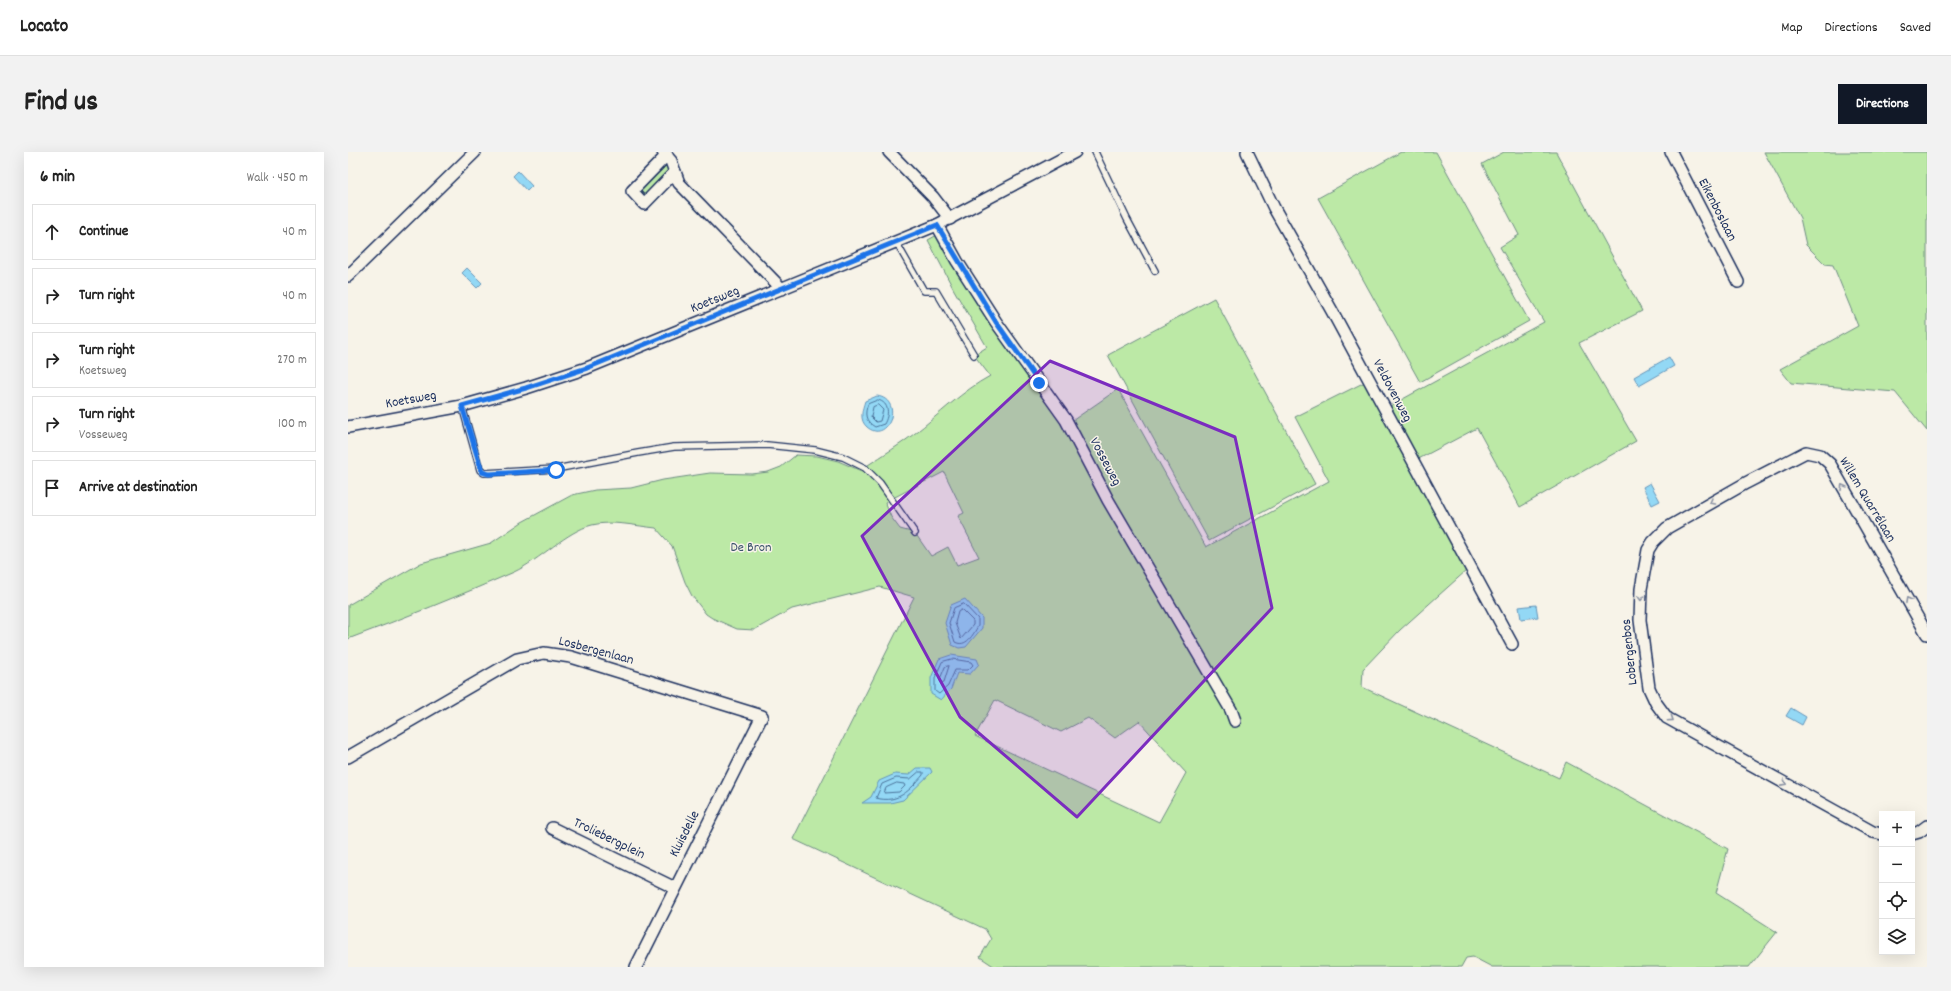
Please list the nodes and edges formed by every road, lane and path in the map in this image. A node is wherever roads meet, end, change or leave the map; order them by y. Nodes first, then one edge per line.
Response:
1 (475, 152) edge
2 (890, 152) edge
3 (1075, 152) edge
4 (1095, 152) edge
5 (1247, 152) edge
6 (1671, 152) edge
7 (665, 154) edge
8 (675, 172) junction
9 (950, 219) junction
10 (937, 225) junction
11 (896, 242) junction
12 (1155, 271) dead end
13 (348, 276) edge
14 (1738, 282) dead end
15 (782, 289) junction
16 (974, 355) dead end
17 (462, 406) junction
18 (349, 426) edge
19 (1746, 483) joint
20 (915, 533) dead end
21 (1927, 634) edge
22 (1512, 644) dead end
23 (762, 716) joint
24 (1235, 721) dead end
25 (348, 757) edge
26 (1927, 826) edge
27 (552, 828) dead end
28 (1879, 833) edge
29 (1915, 833) edge
30 (675, 888) junction
31 (636, 967) edge

1 - 13 street
2 - 9 street
3 - 9 street, Koetsweg
4 - 12 lane
5 - 22 street, Veldovenweg
6 - 14 street, Eikenboslaan
7 - 8 street
7 - 8 street
8 - 15 street
9 - 10 street, Koetsweg
10 - 11 street, Koetsweg
10 - 24 street, Vosseweg
11 - 15 street, Koetsweg
11 - 16 lane
15 - 17 street, Koetsweg
17 - 18 street, Koetsweg
17 - 20 lane
21 -> 19 street, Willem Quarrélaan
19 -> 28 street, Lobergenbos
23 - 25 street, Losbergenlaan
23 - 30 street, Kluisdelle
26 - 29 street
27 - 30 street, Troliebergplein
30 - 31 street, Kluisdelle

